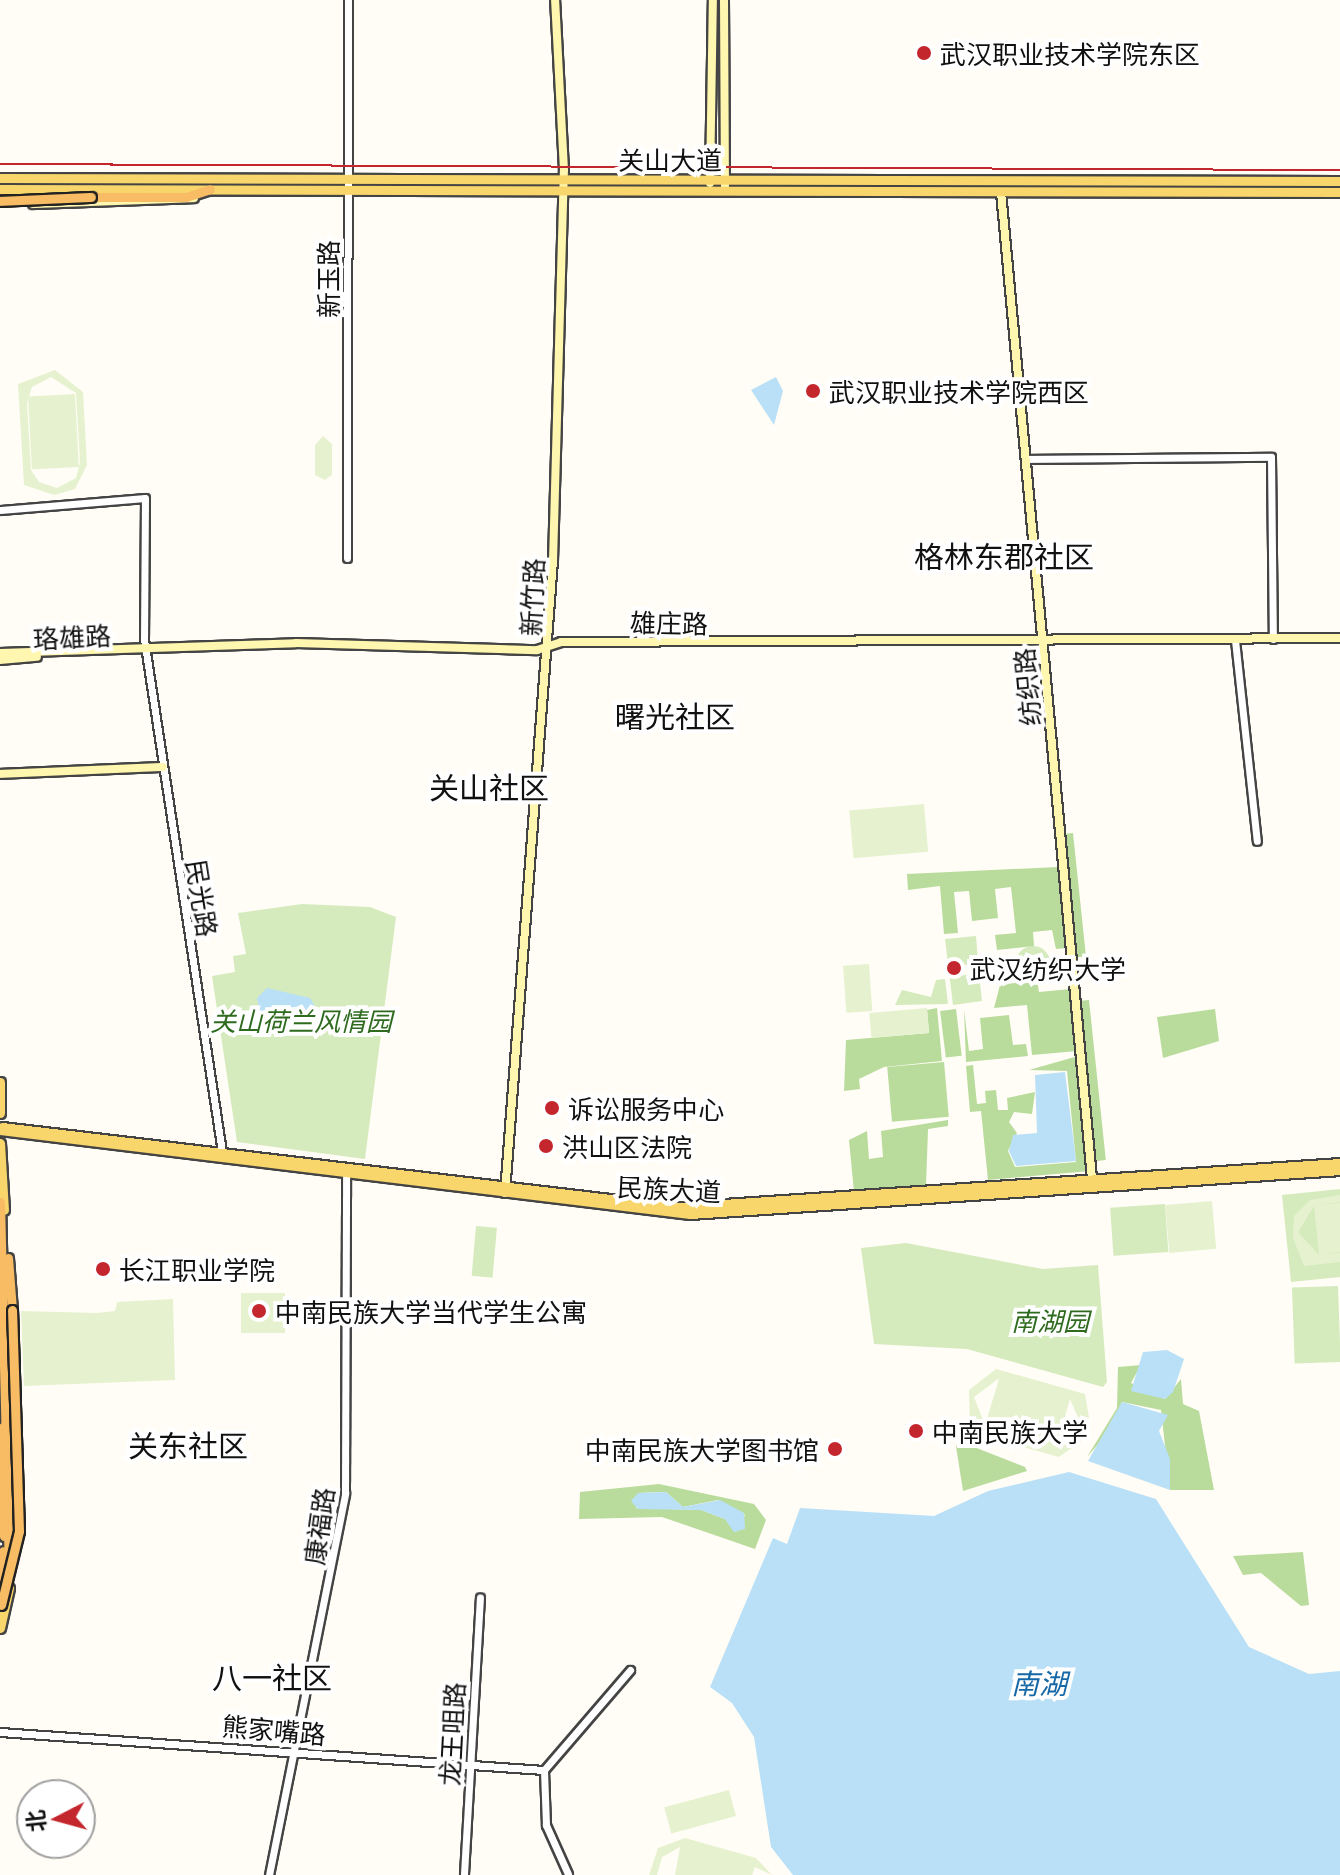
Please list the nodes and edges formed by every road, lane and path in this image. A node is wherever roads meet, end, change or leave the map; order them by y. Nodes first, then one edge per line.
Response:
1 (348, 0) edge
2 (555, 0) edge
3 (713, 0) edge
4 (724, 0) edge
5 (0, 177) edge
6 (1337, 180) edge
7 (347, 184) junction
8 (563, 186) junction
9 (710, 186) junction
10 (725, 186) junction
11 (210, 189) junction
12 (0, 190) edge
13 (1001, 192) junction
14 (1340, 194) edge
15 (0, 201) edge
16 (1025, 459) junction
17 (0, 510) edge
18 (347, 558) dead end
19 (1340, 638) edge
20 (1273, 639) junction
21 (1235, 640) junction
22 (1042, 643) junction
23 (548, 646) junction
24 (145, 650) junction
25 (0, 653) edge
26 (0, 660) edge
27 (163, 767) junction
28 (0, 774) edge
29 (1257, 841) dead end
30 (0, 1082) edge
31 (0, 1113) edge
32 (0, 1128) edge
33 (0, 1143) edge
34 (222, 1152) junction
35 (1340, 1163) edge
36 (1340, 1170) edge
37 (346, 1175) junction
38 (1092, 1178) junction
39 (505, 1192) junction
40 (0, 1202) edge
41 (4, 1222) junction
42 (0, 1356) edge
43 (0, 1435) edge
44 (0, 1552) edge
45 (0, 1580) edge
46 (480, 1597) dead end
47 (1, 1607) edge
48 (0, 1628) edge
49 (630, 1670) dead end
50 (0, 1732) edge
51 (292, 1751) junction
52 (469, 1764) junction
53 (544, 1770) junction
54 (464, 1874) edge
55 (568, 1874) edge
56 (269, 1875) edge

1 - 7 street, 新玉路
2 - 8 main road, 新竹路
3 - 9 main road
4 - 10 main road
5 - 7 main road, 关山大道
6 - 10 main road, 关山大道
7 - 8 main road, 关山大道
7 - 11 main road, 关山大道
7 - 18 street, 新玉路
8 - 9 main road, 关山大道
8 - 23 main road, 新竹路
9 - 10 main road, 关山大道
10 - 13 main road, 关山大道
11 - 12 main road, 关山大道
11 - 12 main road
11 - 15 highway, bridge
13 - 14 main road, 关山大道
13 - 16 main road, 纺织路
16 - 20 street
16 - 22 main road, 纺织路
17 - 24 street, 民光路
19 - 20 main road, 雄庄路
20 - 21 main road, 雄庄路
21 - 22 main road, 雄庄路
21 - 29 street
22 - 23 main road, 雄庄路
22 - 38 main road, 纺织路
23 - 24 main road, 雄庄路
23 - 39 main road, 新竹路
24 - 25 main road, 雄庄路
24 - 26 main road, 珞雄路
24 - 27 street, 民光路
27 - 28 main road
27 - 34 street, 民光路
30 - 31 main road
32 - 34 main road, 民族大道
32 - 37 main road, 民族大道
33 - 41 main road
34 - 39 main road, 民族大道
35 - 38 main road, 民族大道
36 - 39 main road, 民族大道
37 - 39 main road, 民族大道
37 - 51 street, 康福路
38 - 39 main road, 民族大道
40 - 47 highway, bridge
41 - 47 highway, bridge
41 - 48 main road
42 - 45 highway
43 - 44 main road
46 - 52 street, 龙王咀路
49 - 53 street
50 - 51 street, 熊家嘴路
51 - 52 street, 熊家嘴路
51 - 56 street, 康福路
52 - 53 street, 熊家嘴路
52 - 54 street, 龙王咀路
53 - 55 street

